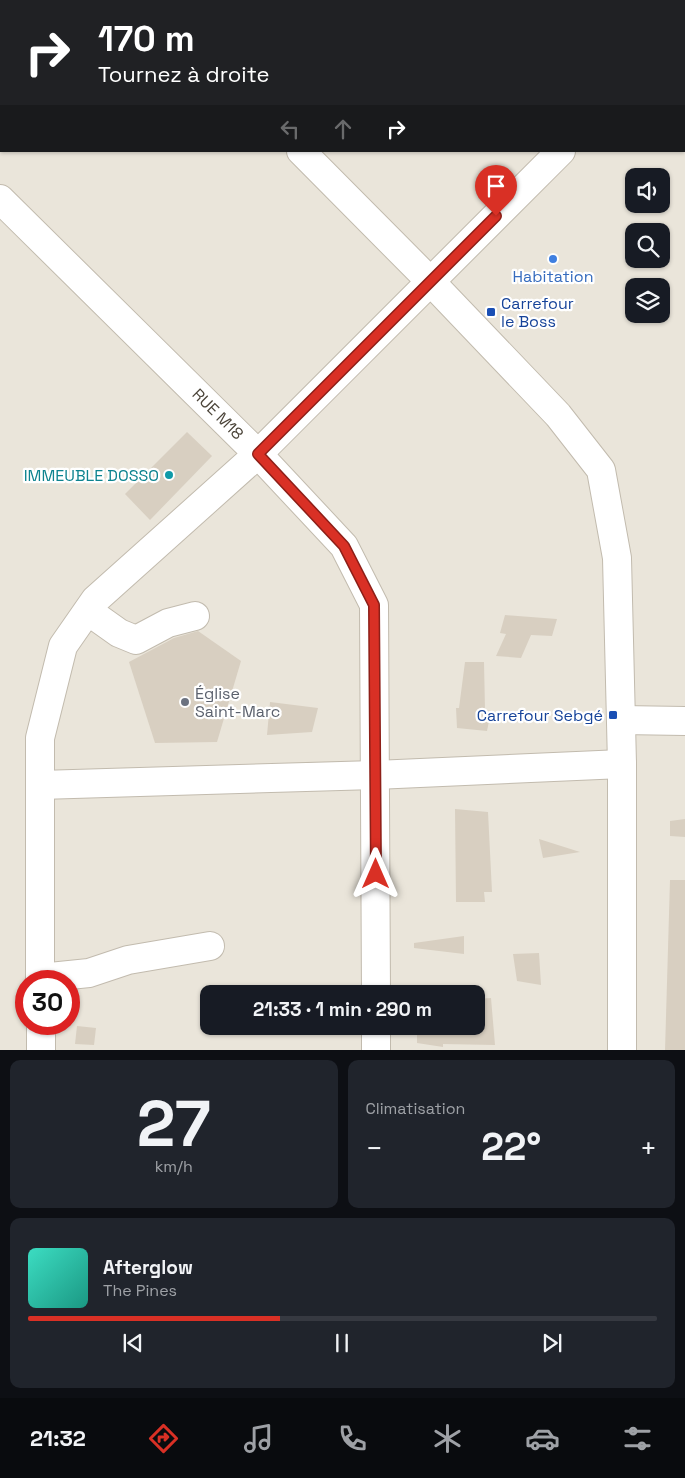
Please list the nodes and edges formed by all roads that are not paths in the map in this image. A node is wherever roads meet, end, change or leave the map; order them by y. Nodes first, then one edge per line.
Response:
1 (302, 152) edge
2 (561, 152) edge
3 (0, 199) edge
4 (431, 282) junction
5 (258, 454) junction
6 (88, 611) junction
7 (195, 616) dead end
8 (621, 720) junction
9 (685, 721) edge
10 (622, 764) junction
11 (375, 775) junction
12 (40, 785) junction
13 (210, 946) dead end
14 (40, 970) edge
15 (80, 974) edge
16 (376, 985) edge
17 (41, 1035) edge
18 (376, 1035) edge
19 (41, 1050) edge
20 (376, 1050) edge
21 (622, 1050) edge

1 - 4 street
2 - 4 street
3 - 5 street, RUE M18
4 - 5 street
4 - 8 street
5 - 6 street
5 - 11 street, RUE M18
6 - 7 street
6 - 12 street
8 - 9 street
8 - 10 street
10 - 11 street
10 - 21 street
11 - 12 street
11 - 16 street, RUE M18
12 - 14 street
13 - 15 street
17 - 19 street
18 - 20 street

